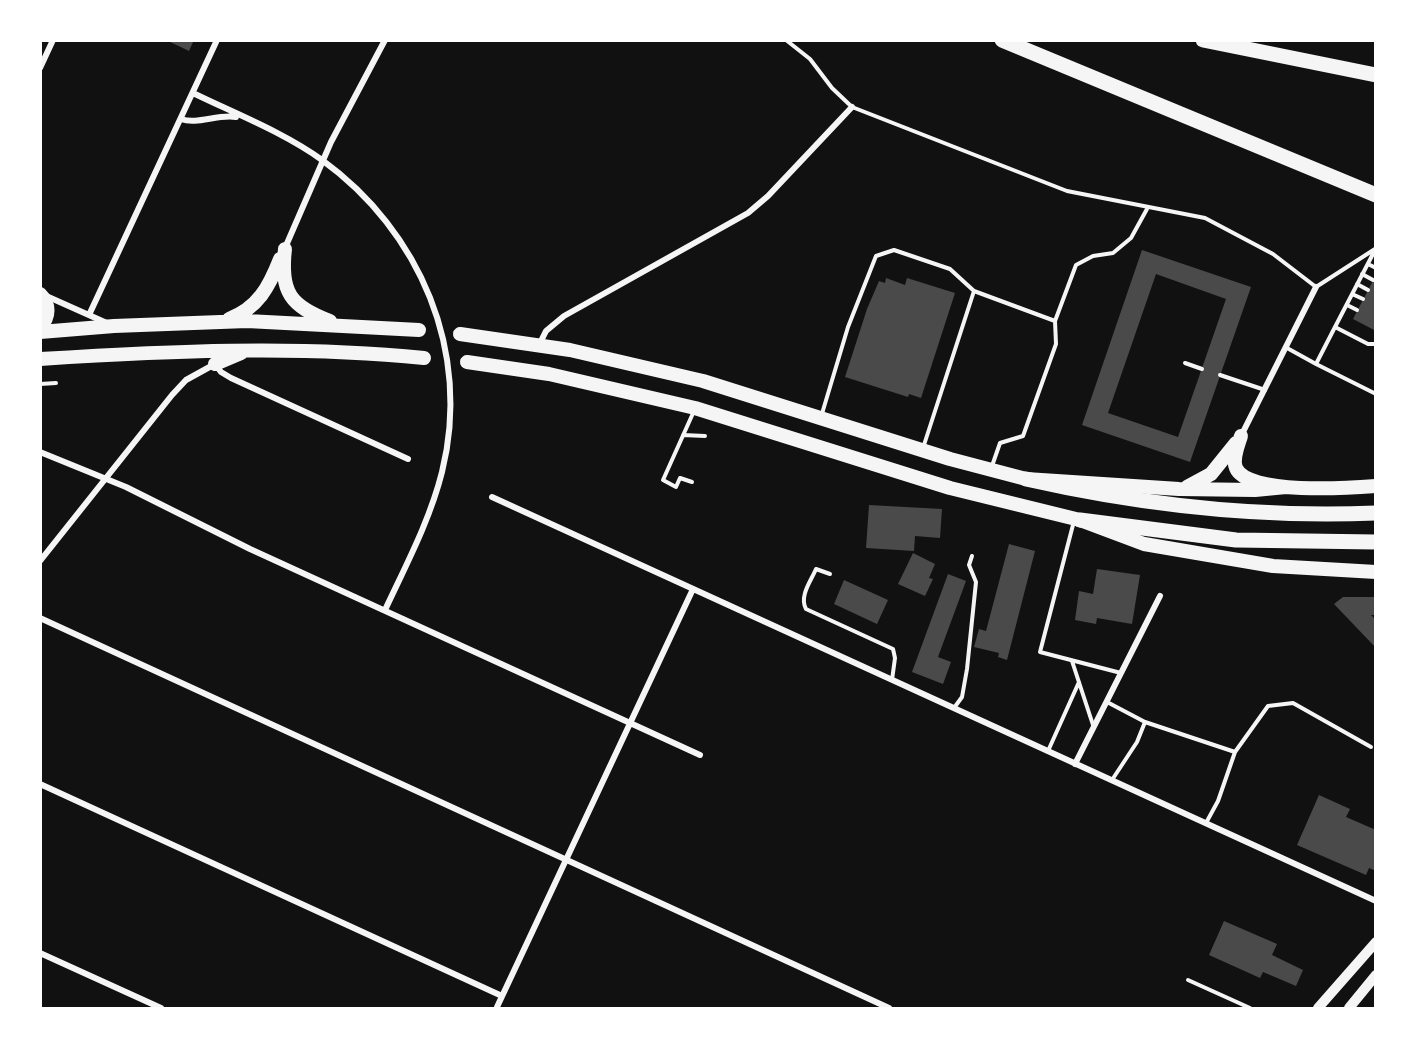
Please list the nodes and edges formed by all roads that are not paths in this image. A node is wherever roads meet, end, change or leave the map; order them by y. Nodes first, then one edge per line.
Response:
1 (53, 40) edge
2 (217, 40) edge
3 (385, 40) edge
4 (786, 40) edge
5 (1002, 40) edge
6 (1203, 40) edge
7 (40, 68) edge
8 (1376, 75) edge
9 (193, 93) junction
10 (852, 107) junction
11 (181, 118) junction
12 (244, 118) junction
13 (322, 160) junction
14 (1376, 195) edge
15 (1147, 209) junction
16 (285, 249) junction
17 (1375, 249) edge
18 (1368, 264) junction
19 (1376, 268) edge
20 (1362, 274) junction
21 (1373, 280) dead end
22 (1357, 284) junction
23 (1316, 287) junction
24 (1368, 290) dead end
25 (974, 291) junction
26 (40, 294) edge
27 (1352, 294) junction
28 (1363, 299) dead end
29 (1347, 305) junction
30 (1357, 310) dead end
31 (89, 315) junction
32 (1055, 321) junction
33 (216, 322) junction
34 (341, 325) junction
35 (114, 326) junction
36 (40, 327) edge
37 (1335, 327) junction
38 (419, 330) dead end
39 (40, 332) edge
40 (460, 334) dead end
41 (1376, 344) edge
42 (539, 345) junction
43 (1287, 348) junction
44 (257, 349) junction
45 (424, 358) dead end
46 (40, 359) edge
47 (467, 362) dead end
48 (1185, 363) dead end
49 (1317, 363) junction
50 (215, 364) junction
51 (1202, 369) dead end
52 (1220, 375) dead end
53 (56, 383) dead end
54 (40, 384) edge
55 (1265, 390) junction
56 (1376, 394) edge
57 (695, 408) junction
58 (821, 417) junction
59 (683, 435) junction
60 (705, 436) dead end
61 (1241, 436) junction
62 (922, 450) junction
63 (40, 452) edge
64 (408, 459) dead end
65 (991, 470) junction
66 (106, 479) junction
67 (1026, 479) junction
68 (692, 482) dead end
69 (1376, 486) edge
70 (1286, 487) junction
71 (1179, 489) junction
72 (492, 497) dead end
73 (1376, 513) edge
74 (1077, 520) junction
75 (1376, 542) edge
76 (972, 556) dead end
77 (40, 561) edge
78 (1376, 572) edge
79 (830, 574) dead end
80 (693, 589) junction
81 (1160, 596) dead end
82 (385, 610) junction
83 (40, 618) edge
84 (1072, 660) junction
85 (1121, 673) junction
86 (892, 680) junction
87 (1079, 682) junction
88 (1106, 702) junction
89 (953, 708) junction
90 (1145, 722) junction
91 (631, 723) junction
92 (1094, 726) junction
93 (1371, 747) dead end
94 (1048, 751) junction
95 (1235, 752) junction
96 (700, 755) dead end
97 (1075, 764) junction
98 (1111, 780) junction
99 (40, 784) edge
100 (1206, 824) junction
101 (567, 861) junction
102 (1376, 901) edge
103 (1376, 942) edge
104 (40, 953) edge
105 (1376, 975) edge
106 (1188, 980) dead end
107 (502, 996) junction
108 (497, 1007) edge
109 (161, 1008) edge
110 (889, 1008) edge
111 (1250, 1008) edge
112 (1318, 1008) edge
113 (1349, 1008) edge

1 - 7 street
2 - 9 street
3 - 13 street
4 - 10 lane
5 - 14 highway
6 - 8 highway
9 - 11 street
9 - 12 street
10 - 15 lane
10 - 42 street
11 - 12 street
11 - 31 street
12 - 13 street
13 - 16 street
13 - 82 street
15 - 23 lane
15 - 32 lane
16 - 33 highway
16 - 34 highway
17 - 18 lane
17 - 23 lane
18 - 19 lane
18 - 20 lane
20 - 21 lane
20 - 22 lane
22 - 24 lane
22 - 27 lane
23 - 43 street
25 - 32 lane
25 - 58 lane
25 - 62 lane
26 - 31 street
26 - 36 highway
27 - 28 lane
27 - 29 lane
29 - 30 lane
29 - 37 lane
31 - 35 street
32 - 65 lane
33 - 34 highway
33 - 35 highway
34 - 38 highway
35 - 39 highway
37 - 41 lane
37 - 49 lane
40 - 42 highway
42 - 58 highway
43 - 49 lane
43 - 55 street
44 - 45 highway
44 - 46 highway
44 - 50 highway
47 - 57 highway
48 - 51 lane
49 - 56 lane
50 - 64 street
50 - 66 street
52 - 55 lane
53 - 54 lane
55 - 61 street
57 - 59 lane
57 - 74 highway
58 - 62 highway
59 - 60 lane
59 - 68 lane
61 - 70 highway
61 - 71 highway
62 - 65 highway
63 - 66 street
65 - 67 highway
66 - 77 street
66 - 82 street
67 - 71 highway
67 - 73 highway
69 - 70 highway
70 - 71 highway
72 - 80 street
74 - 75 highway
74 - 78 highway
74 - 84 lane
76 - 89 lane
79 - 86 lane
80 - 86 street
80 - 91 street
81 - 85 street
82 - 91 street
83 - 101 street
84 - 85 lane
84 - 87 lane
85 - 88 street
86 - 89 street
87 - 92 lane
87 - 94 lane
88 - 90 lane
88 - 92 street
89 - 94 street
90 - 95 lane
90 - 98 lane
91 - 96 street
91 - 101 street
92 - 97 street
93 - 95 lane
94 - 97 street
95 - 100 lane
97 - 98 street
98 - 100 street
99 - 107 street
100 - 102 street
101 - 107 street
101 - 110 street
103 - 112 main road
104 - 109 street
105 - 113 main road
106 - 111 lane
107 - 108 street

